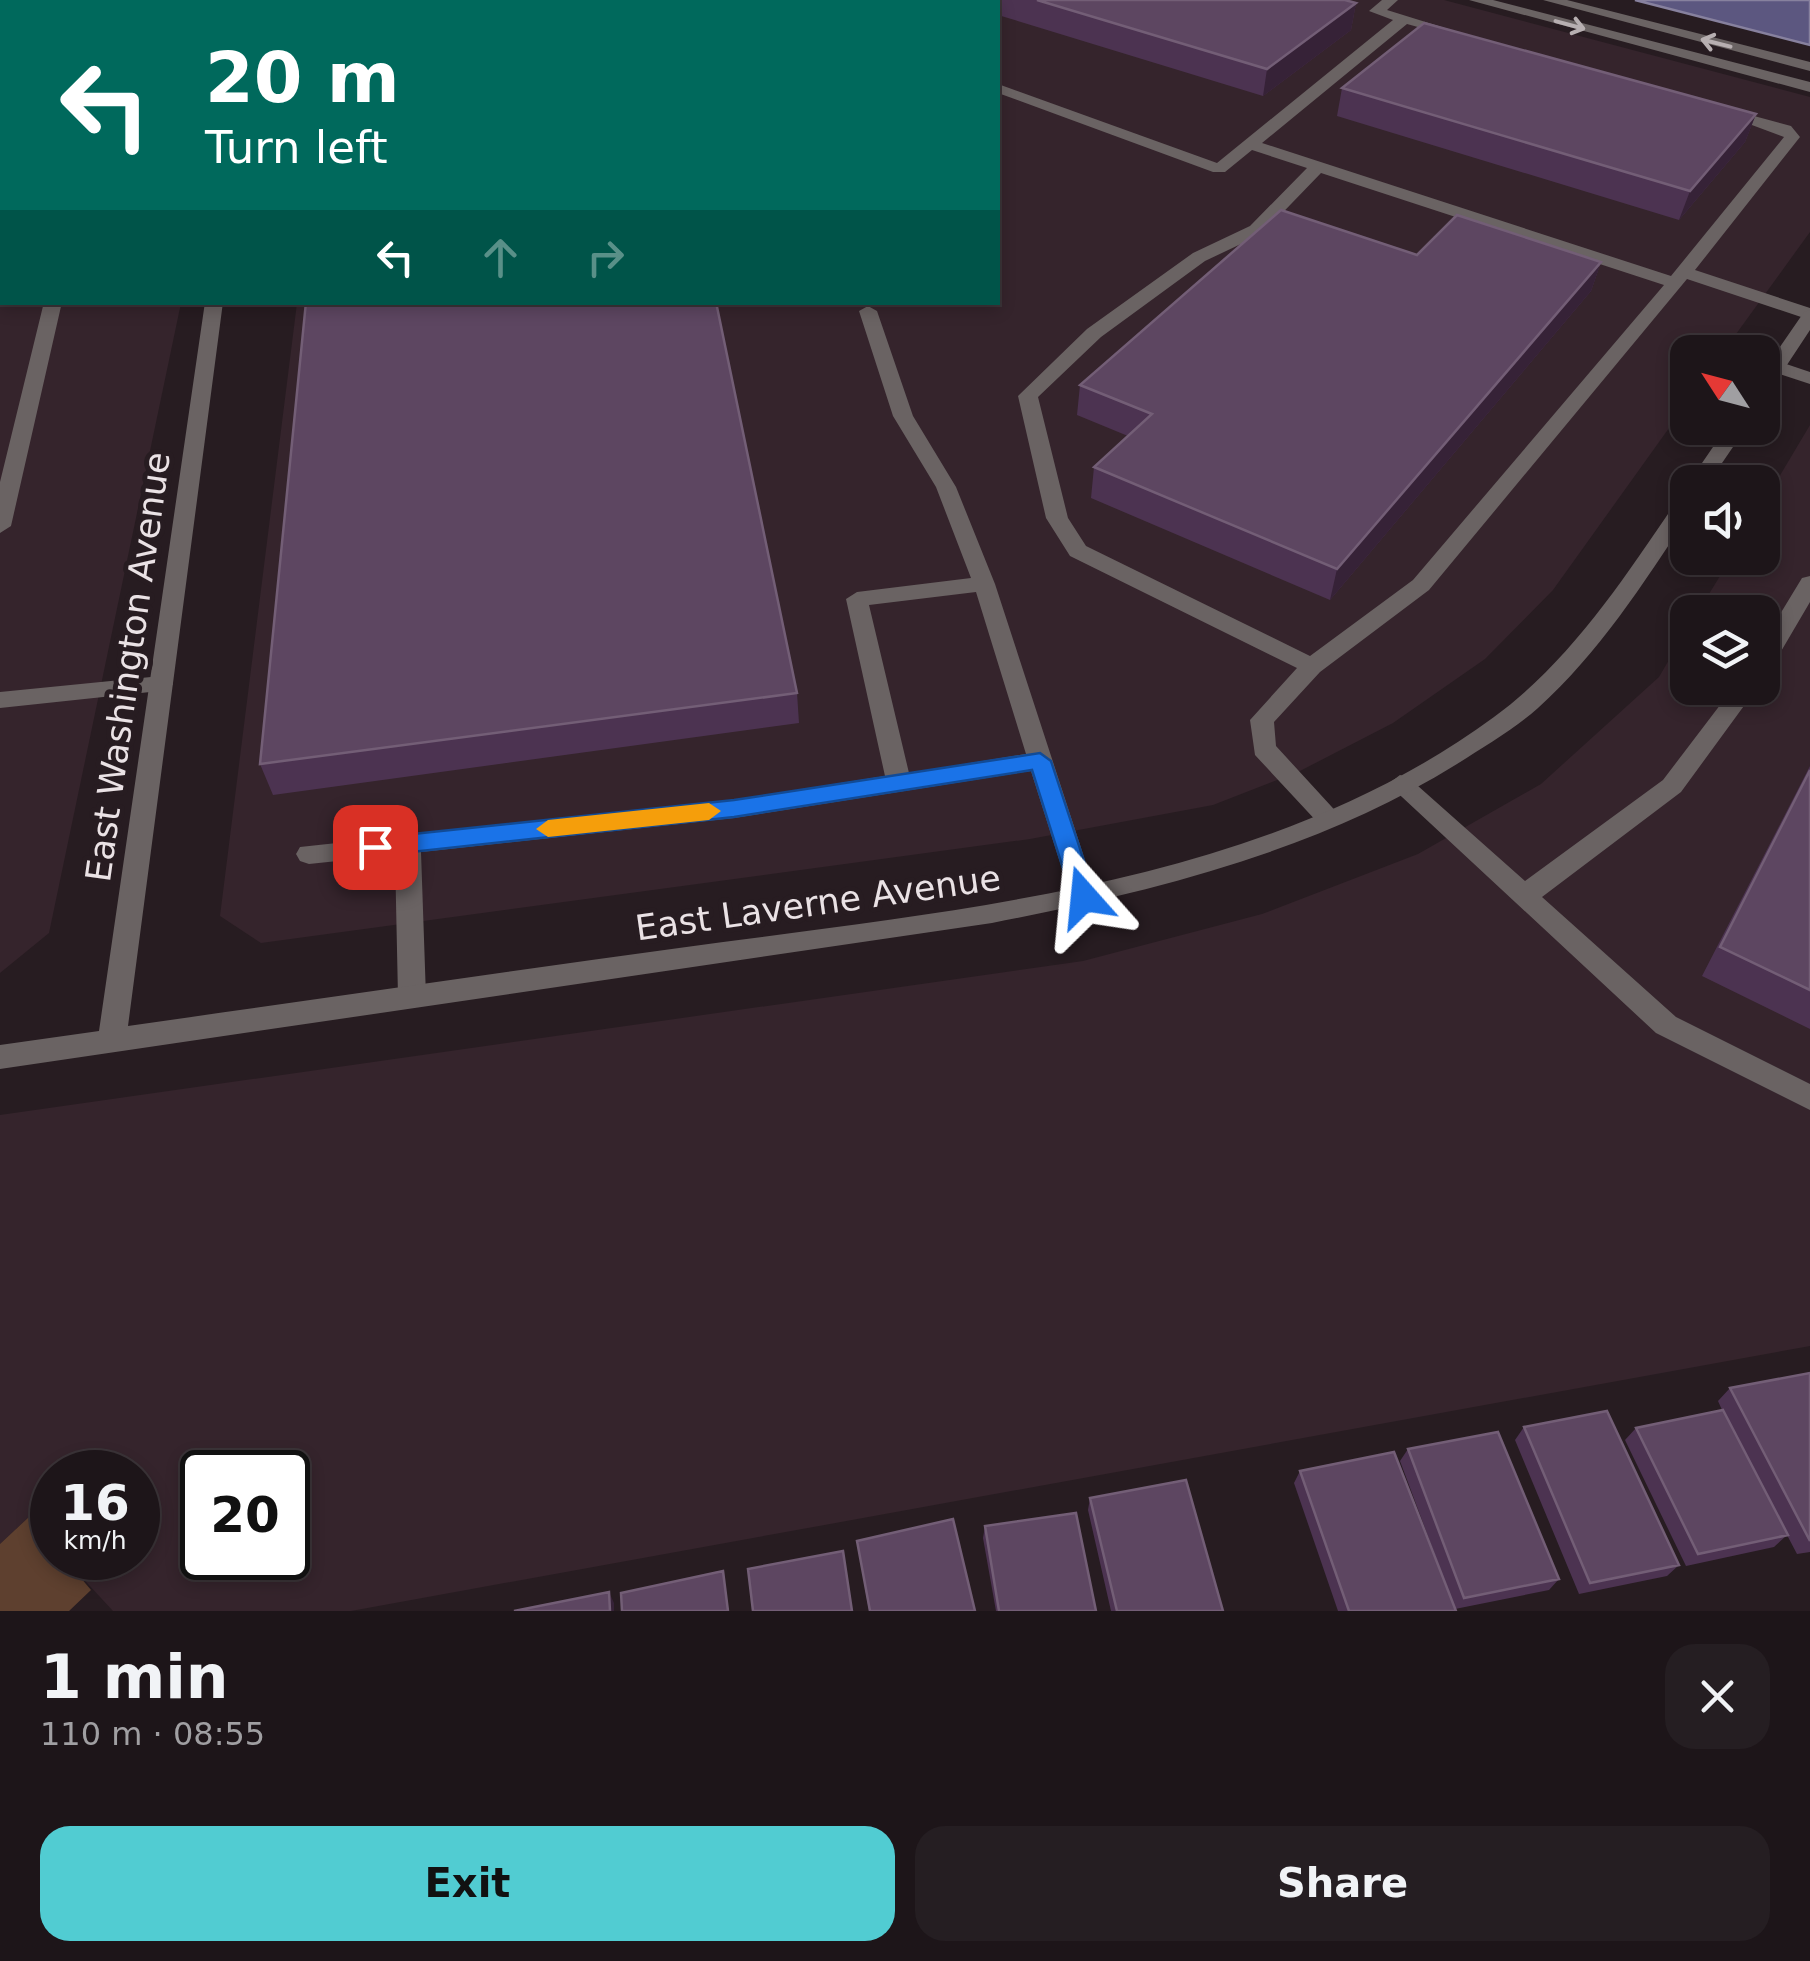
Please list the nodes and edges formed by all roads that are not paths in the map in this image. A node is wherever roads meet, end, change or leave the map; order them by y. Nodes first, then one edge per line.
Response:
1 (1391, 0) edge
2 (1476, 0) edge
3 (1550, 0) edge
4 (1404, 19) junction
5 (1480, 40) edge
6 (1810, 67) edge
7 (1810, 87) edge
8 (1000, 89) edge
9 (1705, 104) edge
10 (1250, 144) junction
11 (1318, 166) junction
12 (1680, 278) junction
13 (52, 305) edge
14 (214, 305) edge
15 (868, 311) dead end
16 (1810, 315) edge
17 (1780, 362) edge
18 (1780, 368) edge
19 (1810, 378) edge
20 (0, 526) edge
21 (1670, 527) edge
22 (1810, 583) edge
23 (984, 584) junction
24 (1780, 634) edge
25 (1312, 666) junction
26 (161, 684) junction
27 (0, 700) edge
28 (1732, 705) edge
29 (1040, 761) junction
30 (900, 783) junction
31 (1400, 784) junction
32 (1328, 818) junction
33 (408, 843) junction
34 (308, 854) dead end
35 (1524, 896) junction
36 (1084, 897) junction
37 (412, 997) junction
38 (112, 1040) junction
39 (0, 1057) edge
40 (1810, 1098) edge

1 - 4 street
2 -> 7 street
6 -> 3 street
4 - 5 street
4 - 10 street
8 - 10 street
9 - 12 street
10 - 11 street
11 - 12 street
11 - 25 street
12 - 16 street
12 - 25 street
13 - 20 street
14 - 26 street, East Washington Avenue
15 - 23 street
16 - 17 street
18 - 19 street
21 - 31 street, East Laverne Avenue
22 - 24 street
23 - 29 street
23 - 30 street
25 - 32 street
26 - 27 street
26 - 38 street, East Washington Avenue
28 - 35 street
29 - 30 street
29 - 36 street
30 - 33 street
31 - 32 street, East Laverne Avenue
31 - 35 street
32 - 36 street, East Laverne Avenue
33 - 34 street
33 - 37 street
35 - 40 street
36 - 37 street, East Laverne Avenue
37 - 38 street, East Laverne Avenue
38 - 39 street, East Laverne Avenue

